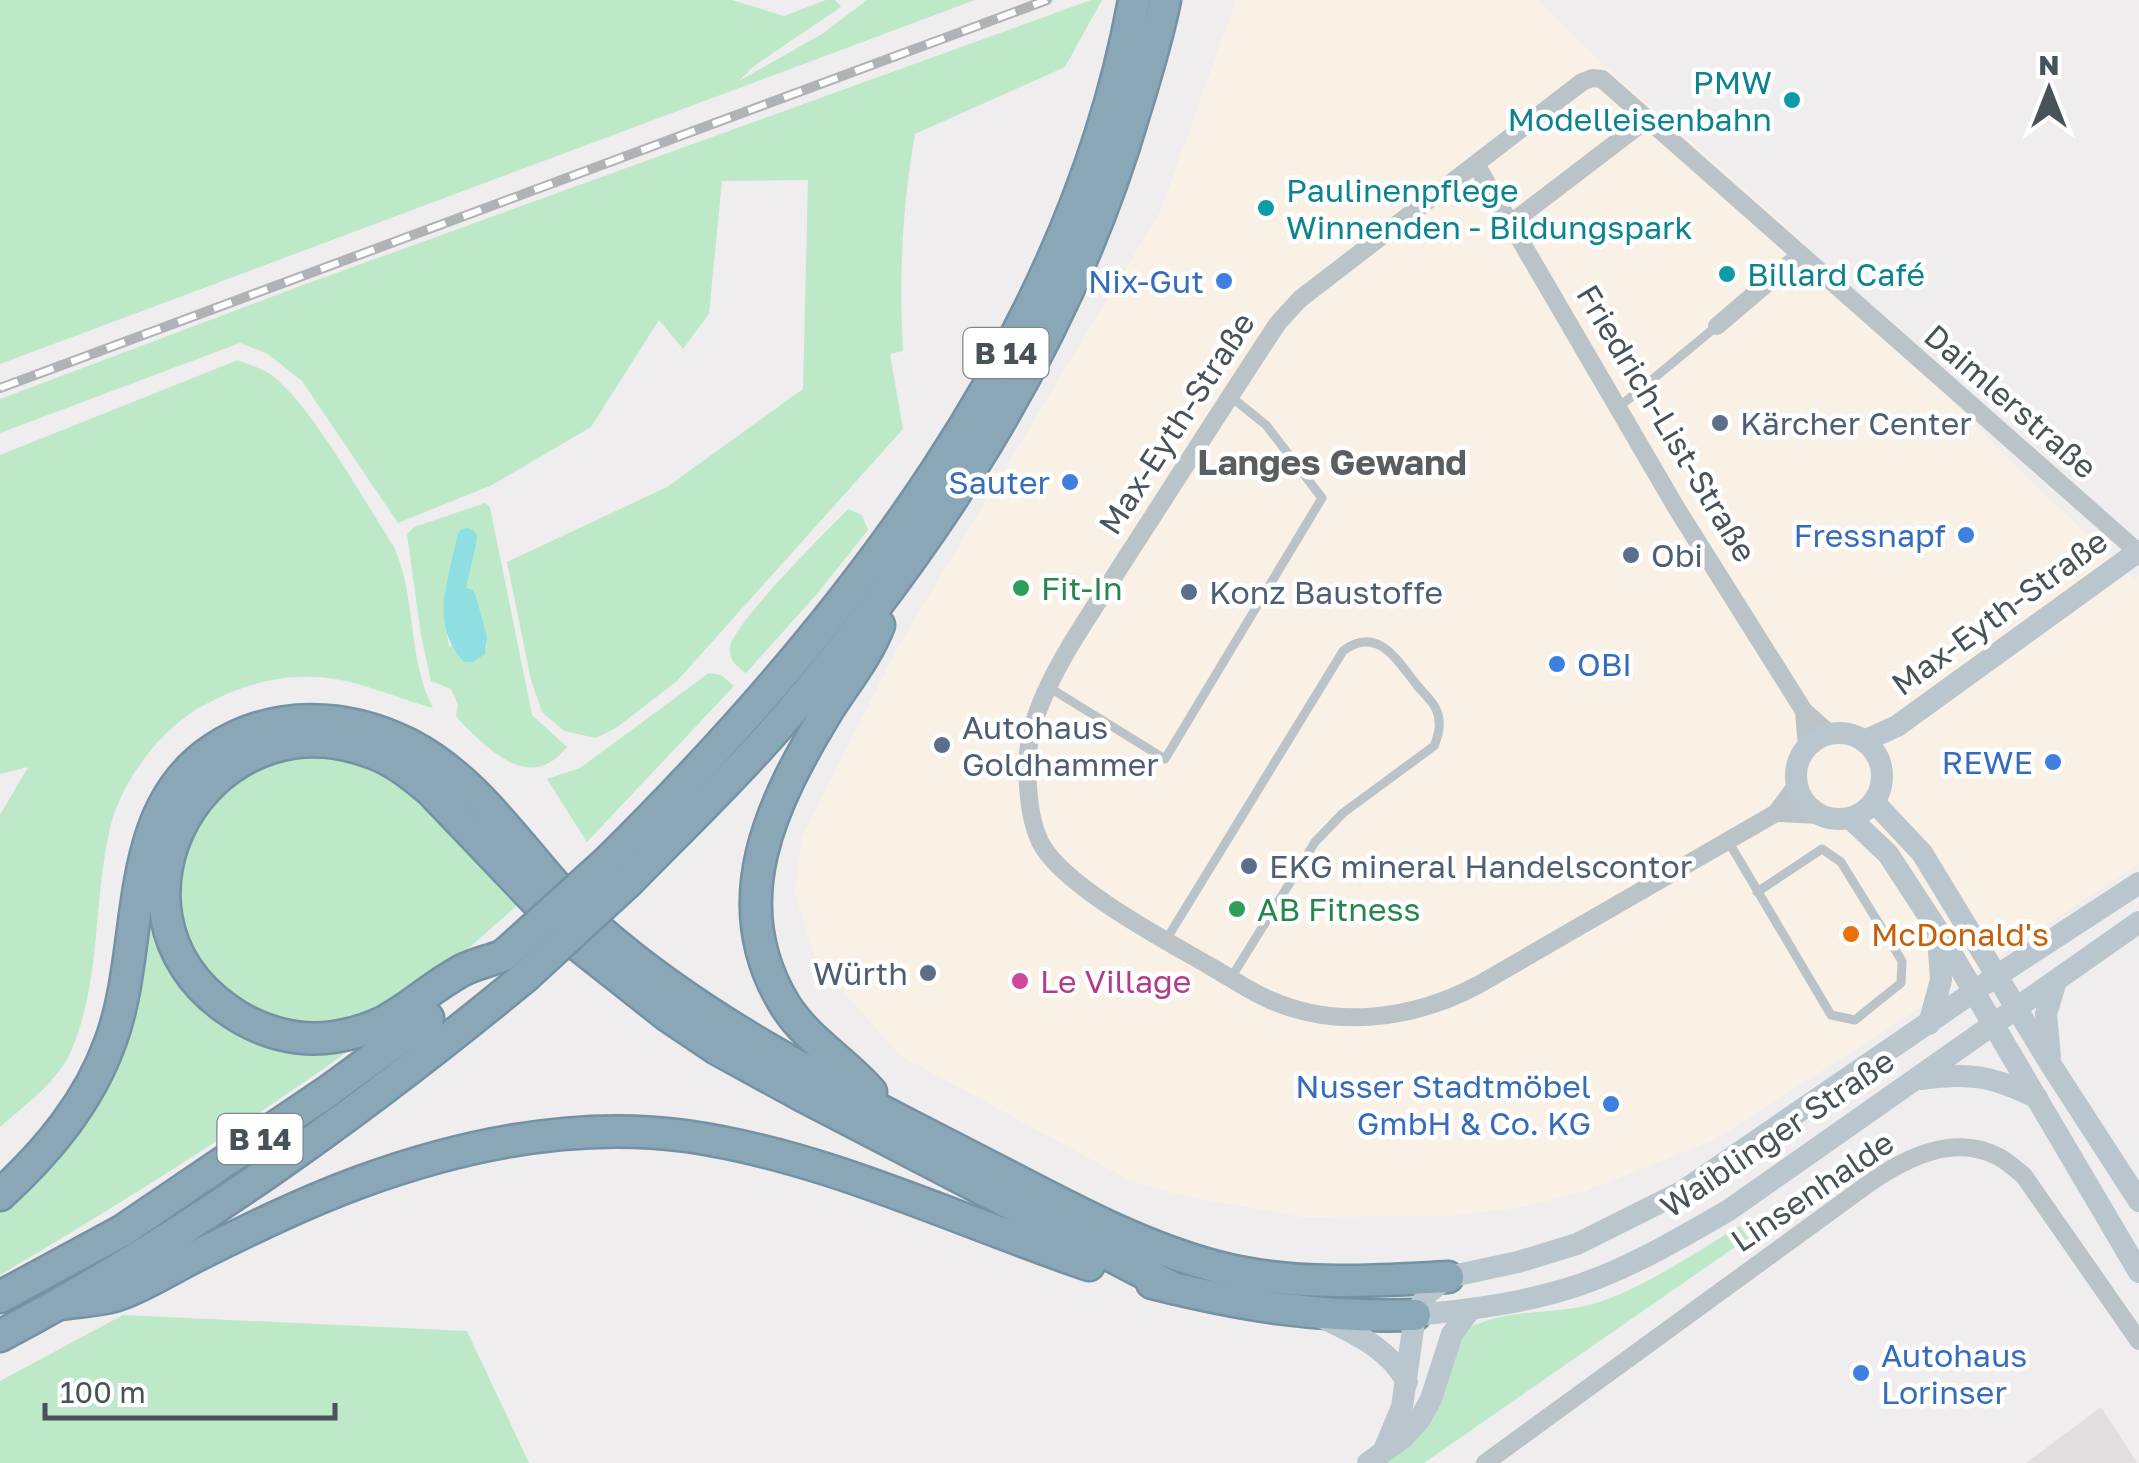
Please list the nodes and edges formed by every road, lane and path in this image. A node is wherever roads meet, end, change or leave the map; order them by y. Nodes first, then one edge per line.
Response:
1 (1147, 14) edge
2 (1646, 120) junction
3 (1477, 166) junction
4 (1511, 223) junction
5 (1800, 255) junction
6 (1717, 326) joint
7 (1230, 396) junction
8 (1618, 408) junction
9 (2138, 551) edge
10 (896, 580) junction
11 (1050, 688) junction
12 (1804, 711) junction
13 (1897, 726) junction
14 (1830, 734) junction
15 (1864, 741) junction
16 (1807, 748) junction
17 (1882, 774) junction
18 (1797, 785) junction
19 (1874, 802) junction
20 (1776, 813) junction
21 (1820, 815) junction
22 (1850, 818) junction
23 (1728, 842) junction
24 (617, 873) junction
25 (2139, 883) edge
26 (1757, 892) junction
27 (2139, 922) edge
28 (1937, 929) junction
29 (1166, 940) junction
30 (514, 966) junction
31 (1998, 976) junction
32 (1232, 978) junction
33 (2056, 980) junction
34 (1974, 992) junction
35 (2016, 1009) junction
36 (1930, 1024) junction
37 (1993, 1025) junction
38 (2052, 1066) junction
39 (1912, 1081) junction
40 (2037, 1098) junction
41 (892, 1116) junction
42 (0, 1195) edge
43 (2139, 1201) edge
44 (2139, 1272) edge
45 (1448, 1277) junction
46 (1173, 1288) junction
47 (0, 1298) edge
48 (60, 1304) junction
49 (1470, 1310) junction
50 (1316, 1315) junction
51 (1415, 1315) junction
52 (0, 1336) edge
53 (2139, 1341) edge
54 (1408, 1382) junction
55 (1376, 1456) edge
56 (1485, 1463) edge

1 - 10 highway, B 14
1 - 24 highway, B 14
2 - 3 street, Daimlerstraße
2 - 4 street
2 - 5 street, Daimlerstraße
3 - 4 street, Friedrich-List-Straße
3 - 7 street, Max-Eyth-Straße
4 - 8 street, Friedrich-List-Straße
5 - 6 street
5 - 9 street, Daimlerstraße
6 - 8 lane
7 - 11 street, Max-Eyth-Straße
7 - 11 lane
8 - 12 street, Friedrich-List-Straße
9 - 13 main road, Max-Eyth-Straße
10 - 24 highway, B 14
10 - 41 highway
11 - 29 street, Max-Eyth-Straße
12 - 14 street, Friedrich-List-Straße
12 - 16 street, Friedrich-List-Straße
13 - 15 main road, Max-Eyth-Straße
13 - 17 main road, Max-Eyth-Straße
14 - 15 main road, Friedrich-List-Straße
14 - 16 main road
15 - 17 main road
16 - 18 main road, Friedrich-List-Straße
17 - 19 main road
18 - 20 street, Max-Eyth-Straße
18 - 21 main road
19 - 22 main road
19 - 31 main road
20 - 21 street
20 - 23 street, Max-Eyth-Straße
21 - 22 main road
22 - 28 main road
23 - 26 lane
23 - 32 street, Max-Eyth-Straße
24 - 30 highway, B 14, bridge
25 - 31 main road, Waiblinger Straße
26 - 26 lane
27 - 33 main road, Waiblinger Straße
28 - 34 main road
28 - 36 main road
29 - 32 street, Max-Eyth-Straße
29 - 32 lane
30 - 46 highway
30 - 47 highway, B 14
30 - 48 highway, B 14
31 - 34 main road, Waiblinger Straße
31 - 35 main road
33 - 35 main road, Waiblinger Straße
33 - 38 main road
34 - 36 main road, Waiblinger Straße
34 - 37 main road
35 - 37 main road, Waiblinger Straße
35 - 38 main road
36 - 45 main road, Waiblinger Straße
37 - 39 main road, Waiblinger Straße
37 - 40 main road
38 - 43 main road
39 - 40 main road
39 - 49 main road, Waiblinger Straße
40 - 44 main road
41 - 42 highway
41 - 45 highway
45 - 51 main road
46 - 48 highway
46 - 50 highway
48 - 52 highway, B 14
49 - 51 main road, Waiblinger Straße
49 - 55 main road
50 - 51 highway
50 - 54 main road
51 - 54 main road
53 - 56 street, Linsenhalde
54 - 55 main road

